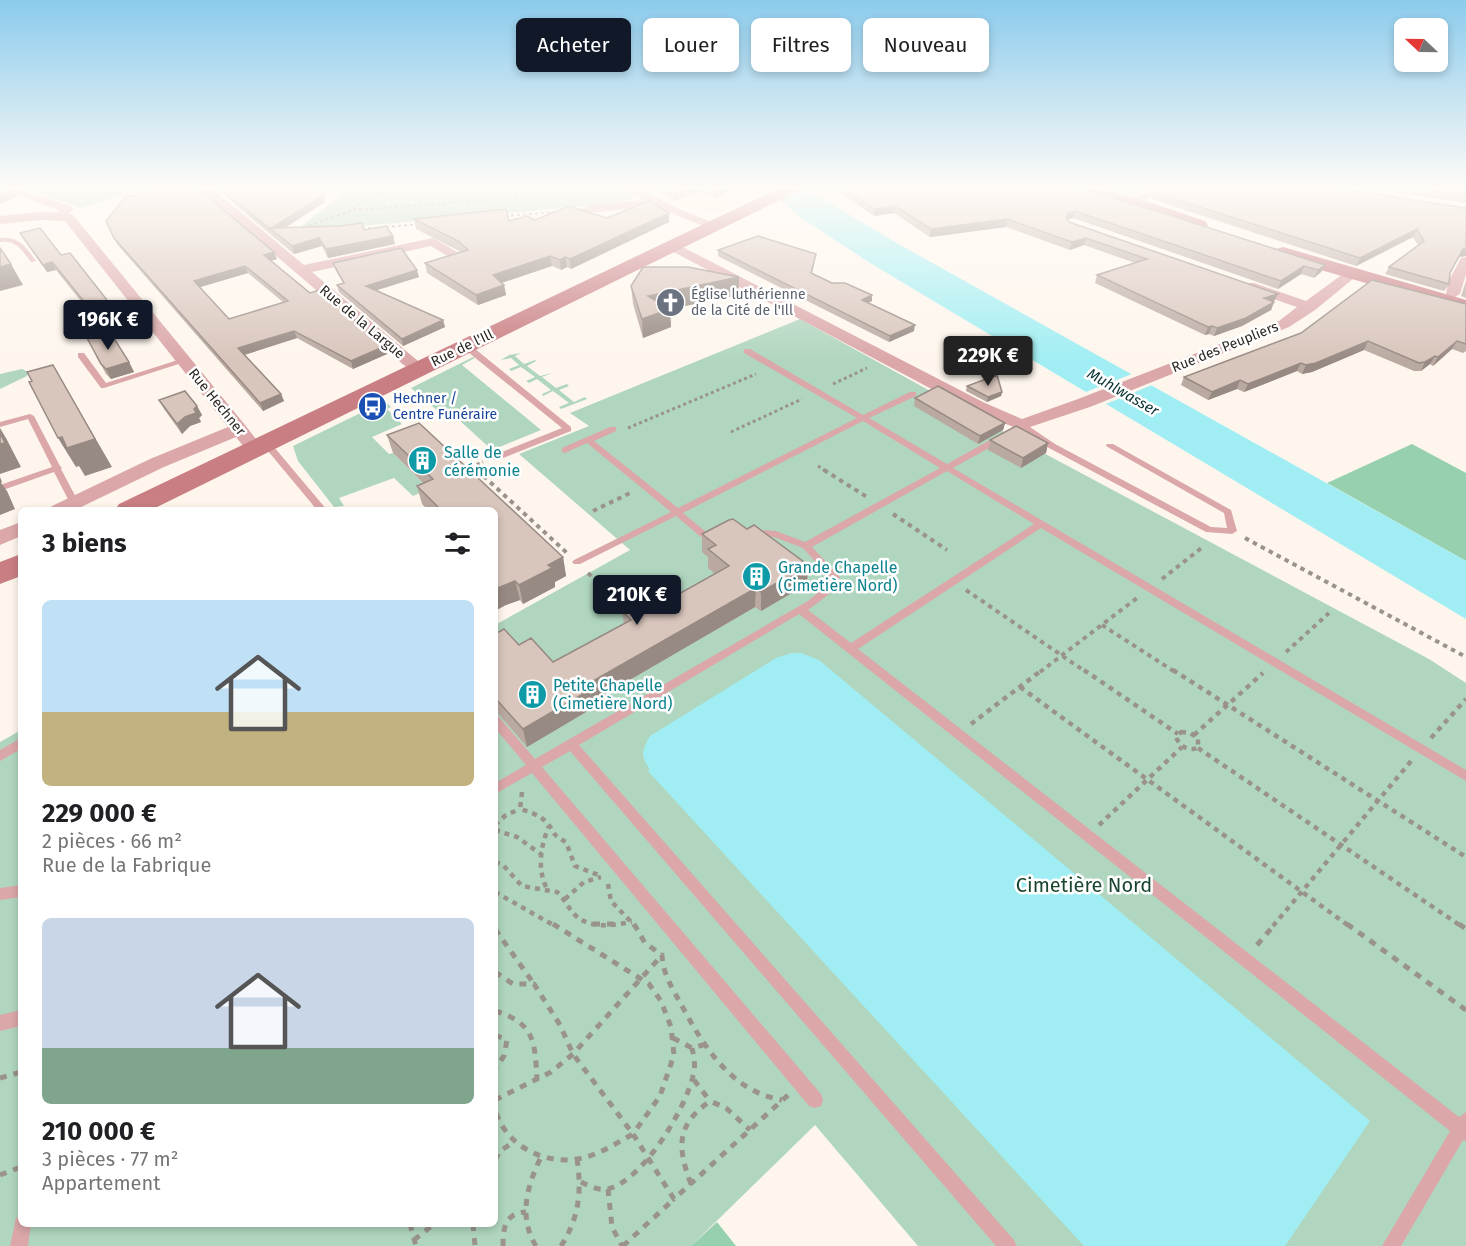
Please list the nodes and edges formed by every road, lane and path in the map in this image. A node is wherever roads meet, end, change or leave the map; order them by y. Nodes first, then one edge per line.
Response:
1 (22, 245) edge
2 (92, 245) edge
3 (271, 245) edge
4 (418, 245) edge
5 (438, 245) edge
6 (674, 246) joint
7 (1268, 249) edge
8 (454, 256) edge
9 (33, 261) edge
10 (1466, 261) edge
11 (301, 270) junction
12 (1352, 274) junction
13 (1230, 279) edge
14 (1458, 299) edge
15 (1310, 307) junction
16 (466, 346) junction
17 (747, 351) dead end
18 (81, 355) dead end
19 (184, 361) junction
20 (876, 364) dead end
21 (774, 367) junction
22 (418, 369) junction
23 (817, 392) junction
24 (913, 394) dead end
25 (863, 418) junction
26 (0, 425) edge
27 (1021, 425) junction
28 (613, 429) joint
29 (731, 432) dead end
30 (253, 440) junction
31 (588, 441) junction
32 (1110, 446) dead end
33 (566, 450) dead end
34 (495, 458) joint
35 (473, 466) junction
36 (58, 468) junction
37 (946, 468) junction
38 (465, 469) edge
39 (645, 486) junction
40 (0, 488) edge
41 (67, 506) edge
42 (134, 507) edge
43 (319, 507) edge
44 (593, 511) dead end
45 (677, 512) junction
46 (1040, 524) junction
47 (18, 529) edge
48 (1232, 531) junction
49 (0, 538) edge
50 (806, 546) junction
51 (1204, 546) dead end
52 (577, 562) junction
53 (18, 565) edge
54 (0, 574) edge
55 (953, 582) junction
56 (1149, 590) junction
57 (800, 609) junction
58 (1329, 613) dead end
59 (631, 614) edge
60 (1102, 625) junction
61 (852, 648) junction
62 (1062, 655) junction
63 (1466, 657) edge
64 (1273, 663) junction
65 (1020, 687) junction
66 (1466, 699) edge
67 (1227, 705) junction
68 (498, 724) edge
69 (958, 734) junction
70 (1178, 734) junction
71 (1194, 735) junction
72 (571, 744) junction
73 (18, 745) edge
74 (1182, 747) junction
75 (1198, 748) junction
76 (1420, 750) junction
77 (0, 756) edge
78 (533, 767) junction
79 (1466, 776) edge
80 (515, 778) junction
81 (1148, 779) junction
82 (498, 787) edge
83 (1377, 801) junction
84 (519, 808) junction
85 (498, 822) edge
86 (549, 825) junction
87 (498, 831) edge
88 (1088, 836) junction
89 (1341, 844) junction
90 (543, 855) junction
91 (1466, 857) edge
92 (498, 864) edge
93 (602, 876) junction
94 (547, 887) junction
95 (18, 891) edge
96 (1302, 891) junction
97 (0, 894) edge
98 (498, 894) edge
99 (565, 899) junction
100 (633, 922) junction
101 (1466, 929) edge
102 (498, 932) edge
103 (677, 938) junction
104 (662, 955) junction
105 (1244, 959) junction
106 (498, 975) edge
107 (640, 979) junction
108 (534, 984) junction
109 (1466, 1010) edge
110 (498, 1012) edge
111 (18, 1018) edge
112 (0, 1023) edge
113 (498, 1036) edge
114 (672, 1038) junction
115 (703, 1045) junction
116 (692, 1048) junction
117 (573, 1054) junction
118 (498, 1064) edge
119 (18, 1073) edge
120 (0, 1078) edge
121 (693, 1079) junction
122 (537, 1080) junction
123 (801, 1084) junction
124 (498, 1098) edge
125 (782, 1100) junction
126 (815, 1100) dead end
127 (710, 1101) junction
128 (498, 1116) edge
129 (1464, 1128) edge
130 (750, 1130) junction
131 (633, 1134) junction
132 (514, 1142) junction
133 (498, 1155) edge
134 (541, 1156) junction
135 (648, 1157) junction
136 (577, 1159) junction
137 (18, 1168) edge
138 (0, 1175) edge
139 (581, 1182) junction
140 (691, 1184) junction
141 (608, 1189) junction
142 (674, 1199) junction
143 (526, 1212) junction
144 (22, 1227) edge
145 (411, 1227) edge
146 (431, 1227) edge
147 (473, 1227) edge
148 (415, 1243) edge
149 (19, 1246) edge
150 (475, 1246) edge
151 (503, 1246) edge
152 (536, 1246) edge
153 (561, 1246) edge
154 (622, 1246) edge
155 (1008, 1246) edge
156 (1391, 1246) edge

1 - 9 lane
2 - 19 street, Rue Hechner
3 - 11 street, Rue de la Largue
4 - 11 street
5 - 8 street
6 - 16 main road, Rue de l'Ill
6 - 27 street
7 - 12 main road
10 - 14 street
11 - 22 street, Rue de la Largue
12 - 14 main road
12 - 15 street, Rue des Peupliers
13 - 15 street
15 - 27 street, Rue des Peupliers
16 - 22 main road, Rue de l'Ill
16 - 34 lane
17 - 21 lane
18 - 19 lane
19 - 30 street, Rue Hechner
20 - 23 path
21 - 23 lane
21 - 28 path
22 - 30 main road, Rue de l'Ill
23 - 25 lane
23 - 29 path
24 - 25 lane
25 - 37 lane
25 - 45 lane
26 - 36 lane
27 - 37 lane
27 - 48 lane
28 - 31 lane
30 - 41 street, Rue de l'Ill
30 - 42 main road, Rue de l'Ill
30 - 43 lane
31 - 33 lane
31 - 39 lane
32 - 48 lane
34 - 35 path
35 - 38 path
35 - 52 path
36 - 40 lane
36 - 41 lane
37 - 46 lane
37 - 50 lane
39 - 44 path
39 - 45 lane
45 - 50 lane
45 - 52 lane
46 - 55 lane
46 - 56 lane
47 - 49 street
48 - 63 path
50 - 57 lane
51 - 56 path
52 - 59 path
53 - 54 main road
55 - 61 lane
55 - 62 path
56 - 60 path
56 - 64 lane
57 - 61 lane
57 - 72 lane
58 - 64 path
60 - 62 path
60 - 67 path
61 - 69 lane
62 - 65 path
62 - 70 path
64 - 67 path
64 - 76 lane
65 - 69 path
65 - 81 path
66 - 76 path
67 - 71 path
67 - 83 path
68 - 78 lane
69 - 88 lane
70 - 71 path
70 - 74 path
71 - 75 path
72 - 78 lane
72 - 155 lane
73 - 77 lane
74 - 75 path
74 - 81 path
75 - 89 path
76 - 79 lane
76 - 83 path
78 - 80 lane
78 - 103 lane
80 - 82 lane
80 - 84 path
81 - 88 path
81 - 96 path
83 - 89 path
83 - 91 path
84 - 85 path
84 - 86 path
86 - 90 path
86 - 93 path
87 - 90 path
88 - 105 lane
89 - 96 path
89 - 101 path
90 - 94 path
92 - 94 path
93 - 99 path
93 - 100 path
94 - 99 path
95 - 97 lane
96 - 105 path
96 - 109 path
98 - 107 path
99 - 100 path
100 - 104 path
102 - 108 path
103 - 104 path
103 - 123 lane
104 - 107 path
104 - 115 path
105 - 129 lane
106 - 108 path
107 - 114 path
107 - 117 path
108 - 117 path
110 - 122 path
111 - 112 lane
113 - 118 path
114 - 116 path
114 - 131 path
115 - 116 path
115 - 125 path
116 - 121 path
117 - 122 path
117 - 131 path
119 - 120 path
121 - 127 path
121 - 135 path
122 - 124 path
123 - 125 path
123 - 126 lane
125 - 130 path
127 - 130 path
127 - 140 path
128 - 132 path
129 - 156 lane
130 - 140 path
131 - 135 path
131 - 136 path
132 - 133 path
132 - 134 path
134 - 136 path
134 - 143 path
135 - 141 path
135 - 142 path
136 - 139 path
137 - 138 path
139 - 141 path
139 - 153 path
140 - 142 path
141 - 154 path
142 - 154 path
143 - 151 path
143 - 152 path
144 - 149 lane
145 - 148 path
146 - 148 path
147 - 150 path

